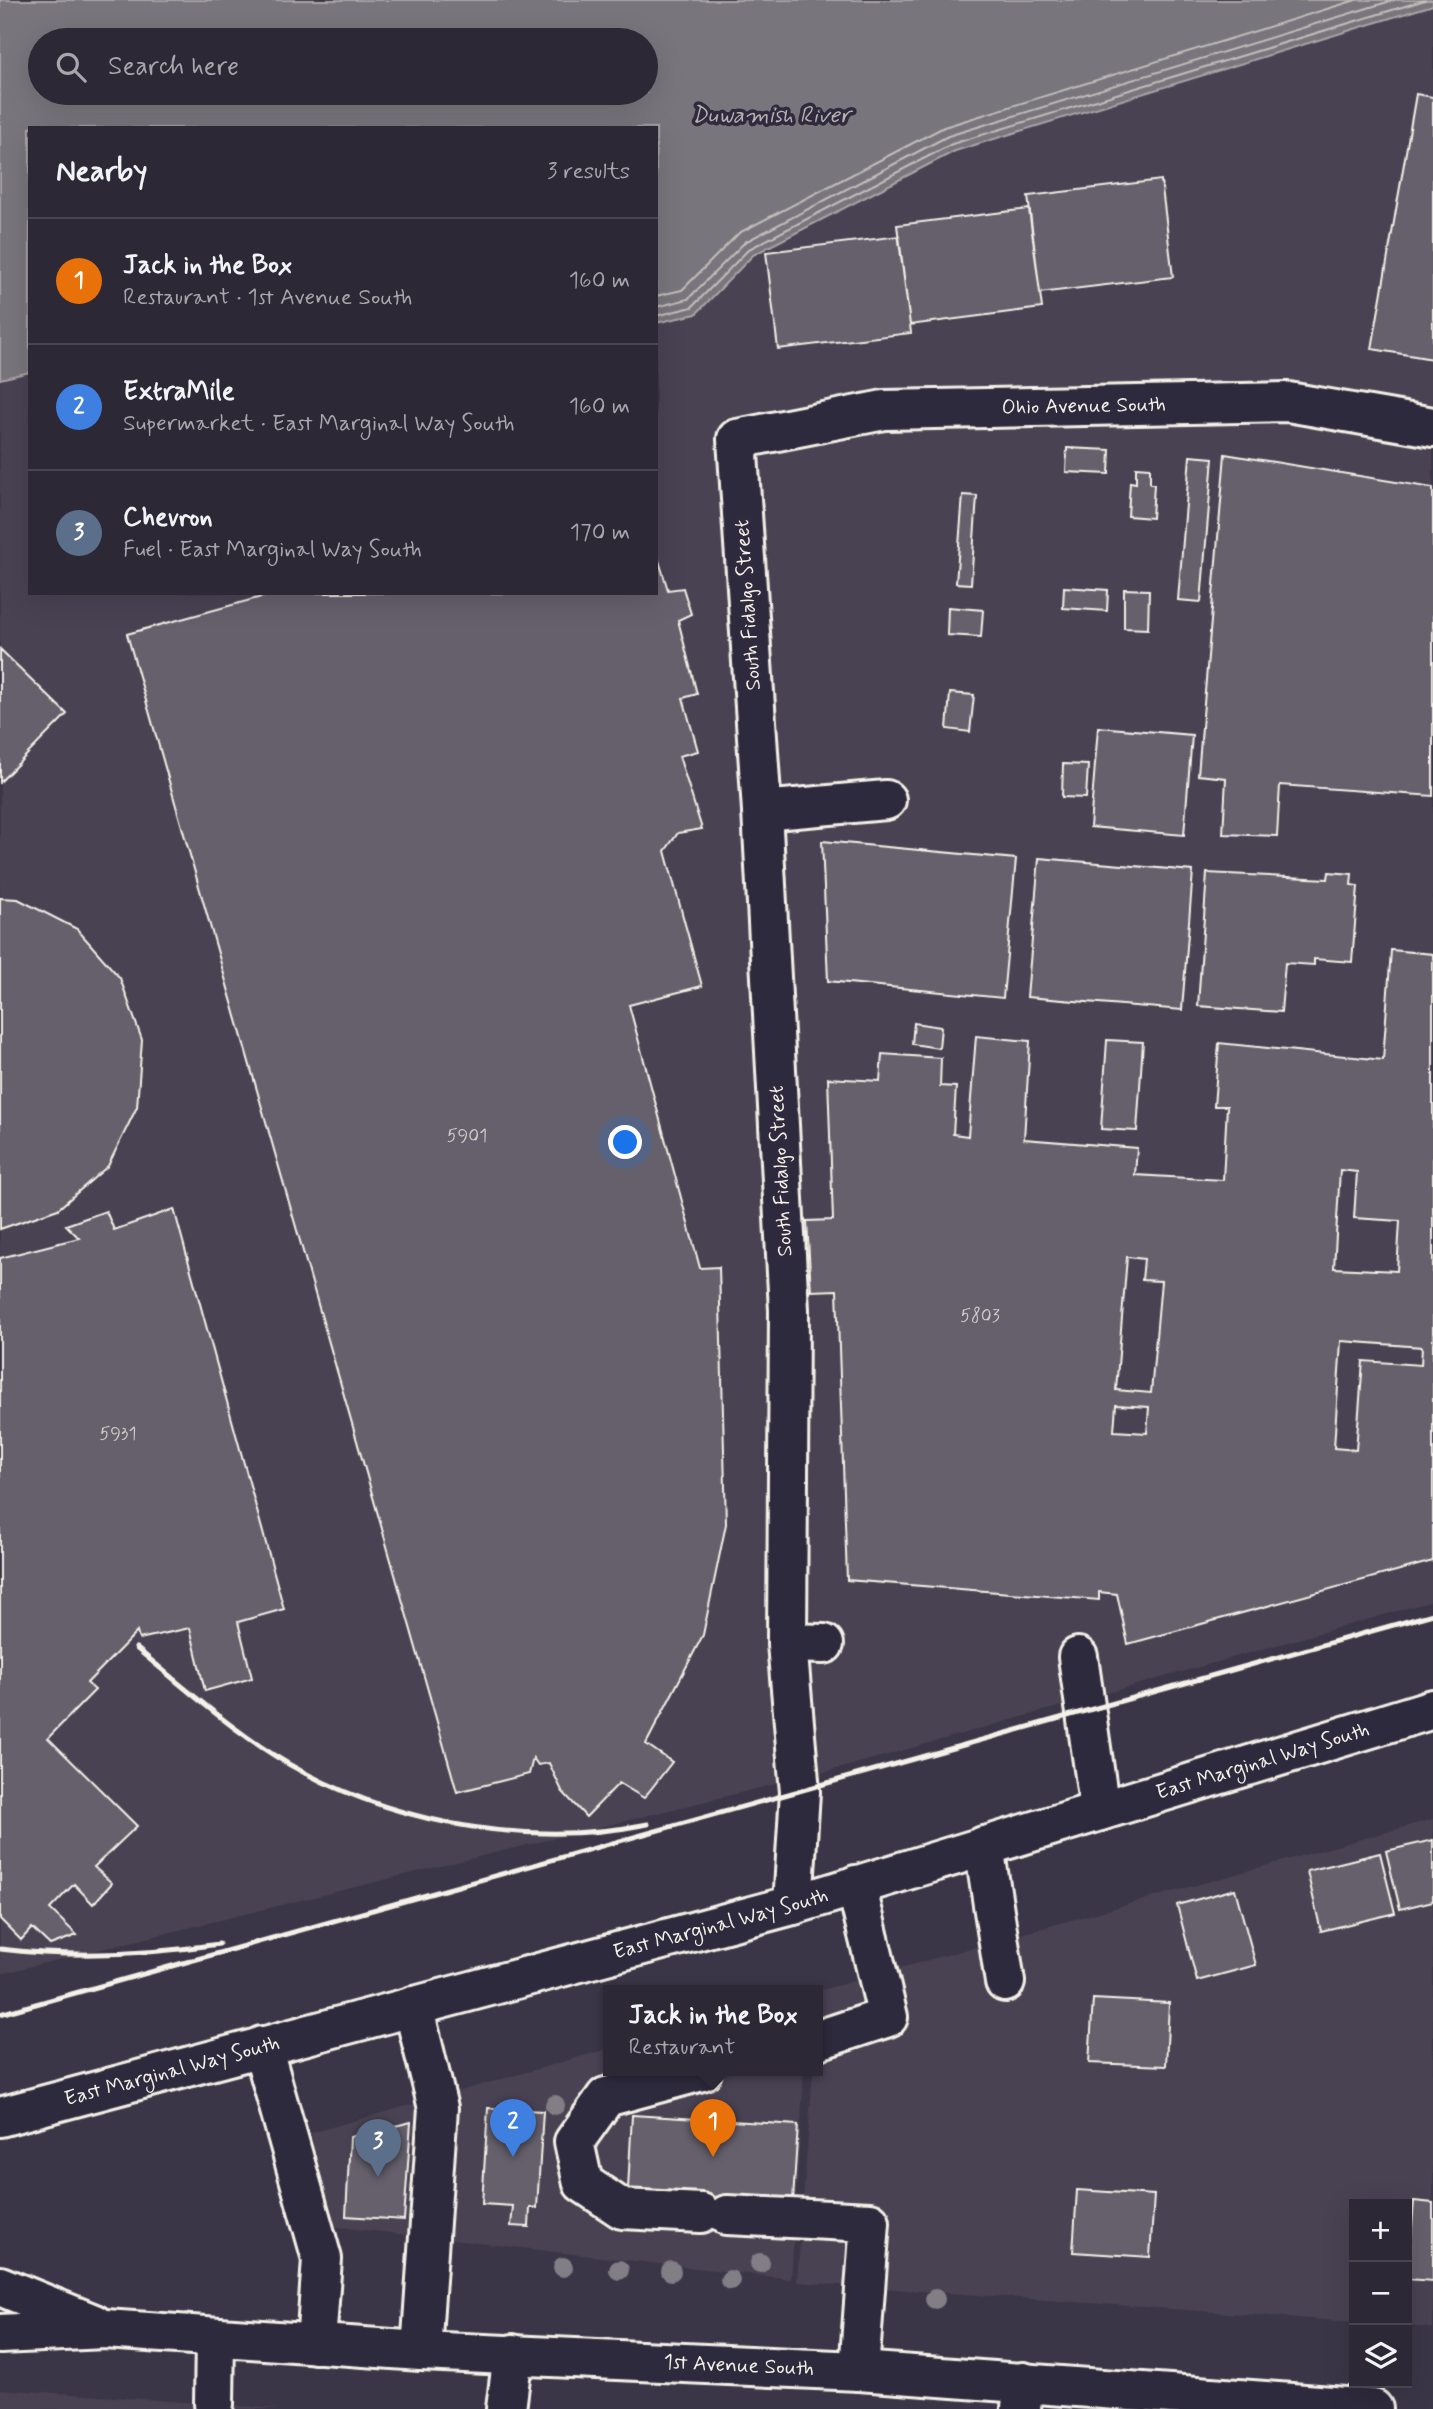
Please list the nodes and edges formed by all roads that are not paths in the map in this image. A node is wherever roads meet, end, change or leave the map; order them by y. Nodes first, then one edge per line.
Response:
1 (1433, 427) edge
2 (737, 439) joint
3 (886, 800) dead end
4 (762, 811) junction
5 (1078, 1657) dead end
6 (1433, 1709) edge
7 (1100, 1811) junction
8 (984, 1846) junction
9 (856, 1885) junction
10 (793, 1905) junction
11 (1005, 1982) dead end
12 (413, 2006) junction
13 (823, 2038) edge
14 (262, 2046) junction
15 (684, 2076) edge
16 (0, 2117) edge
17 (0, 2286) edge
18 (105, 2329) junction
19 (0, 2334) edge
20 (215, 2338) junction
21 (316, 2344) junction
22 (421, 2351) junction
23 (513, 2354) junction
24 (859, 2371) junction
25 (1022, 2396) edge
26 (214, 2404) dead end
27 (506, 2409) edge
28 (1373, 2409) edge

1 - 2 main road, Ohio Avenue South
2 - 4 main road, South Fidalgo Street
3 - 4 main road
4 - 10 main road, South Fidalgo Street
5 - 7 main road
6 - 7 main road, East Marginal Way South
7 - 8 main road, East Marginal Way South
8 - 9 main road, East Marginal Way South
8 - 11 main road
9 - 10 main road, East Marginal Way South
9 - 13 main road
10 - 12 main road, East Marginal Way South
12 - 14 main road, East Marginal Way South
12 - 22 main road
14 - 16 main road, East Marginal Way South
14 - 21 main road
15 - 24 main road
17 - 18 main road, 1st Avenue South
18 - 19 main road, 1st Avenue South
18 - 20 main road, 1st Avenue South
20 - 21 main road, 1st Avenue South
20 - 26 main road
21 - 22 main road, 1st Avenue South
22 - 23 main road, 1st Avenue South
23 - 24 main road, 1st Avenue South
23 - 27 main road
24 - 25 main road, 1st Avenue South
25 - 28 main road, 1st Avenue South

